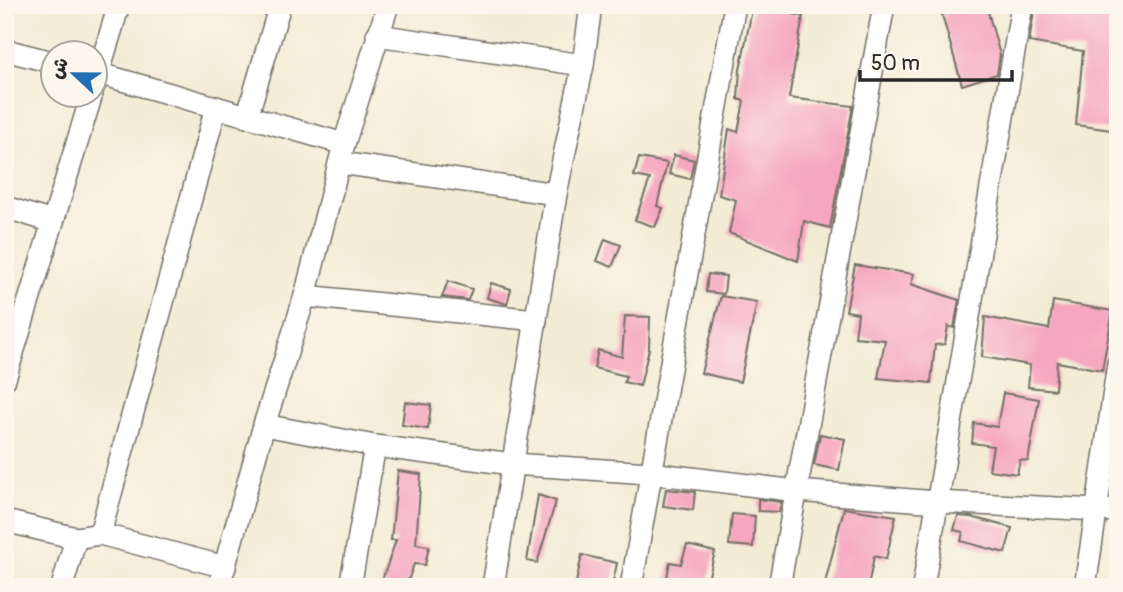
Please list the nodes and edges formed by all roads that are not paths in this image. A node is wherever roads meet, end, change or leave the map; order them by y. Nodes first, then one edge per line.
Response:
1 (119, 5) edge
2 (280, 5) edge
3 (388, 5) edge
4 (591, 5) edge
5 (735, 5) edge
6 (884, 5) edge
7 (1022, 5) edge
8 (377, 35) junction
9 (108, 39) edge
10 (5, 50) edge
11 (38, 58) edge
12 (583, 65) junction
13 (108, 80) edge
14 (216, 107) junction
15 (88, 108) edge
16 (247, 117) junction
17 (342, 153) junction
18 (556, 194) junction
19 (5, 207) edge
20 (52, 222) junction
21 (305, 296) junction
22 (536, 320) junction
23 (1118, 364) edge
24 (5, 379) edge
25 (264, 425) junction
26 (375, 446) junction
27 (512, 464) junction
28 (650, 473) junction
29 (797, 491) junction
30 (937, 502) junction
31 (1107, 511) edge
32 (5, 521) edge
33 (100, 534) junction
34 (76, 538) junction
35 (222, 577) edge
36 (62, 587) edge
37 (350, 587) edge
38 (493, 587) edge
39 (631, 587) edge
40 (779, 587) edge
41 (923, 587) edge
42 (1085, 587) edge

1 - 9 street
2 - 16 street
3 - 8 street
4 - 12 street
5 - 28 street
6 - 29 street
7 - 30 street
8 - 12 street
8 - 17 street
10 - 11 street
12 - 18 street
13 - 14 street
14 - 16 street
14 - 33 street
15 - 20 street
16 - 17 street
17 - 18 street
17 - 21 street
18 - 22 street
19 - 20 street
20 - 24 street
21 - 22 street
21 - 25 street
22 - 27 street
23 - 31 street
25 - 26 street
25 - 35 street
26 - 27 street
26 - 37 street
27 - 28 street
27 - 38 street
28 - 29 street
28 - 39 street
29 - 30 street
29 - 40 street
30 - 31 street
30 - 41 street
31 - 42 street
32 - 34 street
33 - 34 street
33 - 35 street
34 - 36 street

